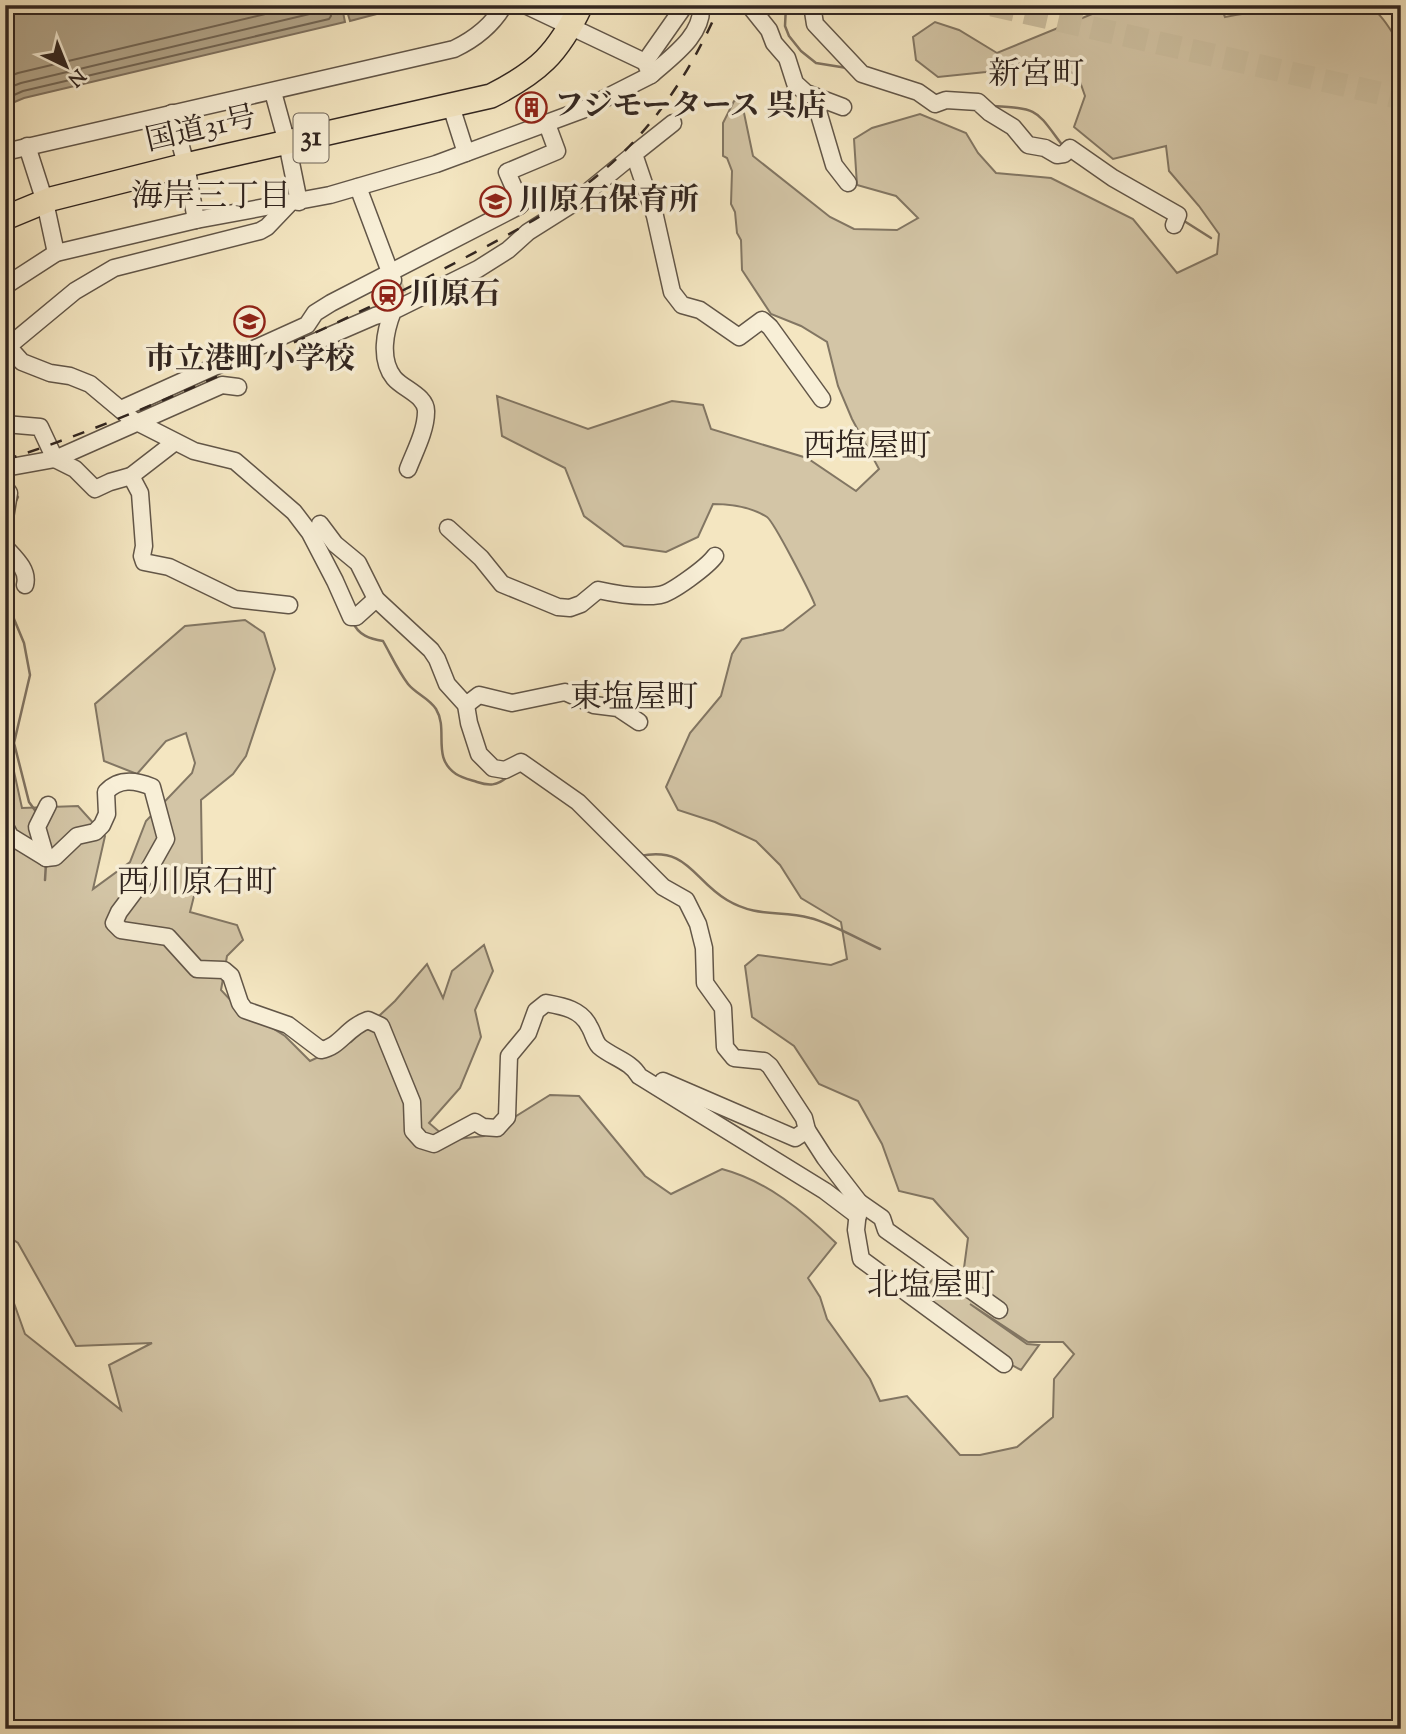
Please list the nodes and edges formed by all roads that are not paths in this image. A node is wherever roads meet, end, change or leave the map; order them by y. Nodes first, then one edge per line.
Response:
1 (504, 5) edge
2 (525, 5) edge
3 (581, 5) edge
4 (701, 5) edge
5 (749, 5) edge
6 (812, 5) edge
7 (682, 6) edge
8 (571, 27) junction
9 (648, 69) junction
10 (273, 92) junction
11 (821, 99) junction
12 (451, 106) junction
13 (843, 107) dead end
14 (172, 113) junction
15 (673, 123) dead end
16 (547, 124) junction
17 (287, 143) junction
18 (27, 146) junction
19 (5, 152) edge
20 (466, 153) junction
21 (634, 154) junction
22 (186, 165) junction
23 (848, 183) dead end
24 (358, 187) junction
25 (45, 202) junction
26 (294, 203) junction
27 (5, 218) edge
28 (196, 220) junction
29 (1175, 221) dead end
30 (56, 253) junction
31 (391, 277) junction
32 (5, 286) edge
33 (393, 311) junction
34 (308, 345) dead end
35 (6, 346) edge
36 (238, 387) dead end
37 (822, 399) dead end
38 (121, 409) junction
39 (140, 422) junction
40 (5, 424) edge
41 (175, 442) junction
42 (55, 459) junction
43 (5, 468) edge
44 (408, 470) dead end
45 (131, 476) junction
46 (5, 487) edge
47 (5, 518) edge
48 (320, 524) dead end
49 (448, 528) dead end
50 (5, 547) edge
51 (715, 556) dead end
52 (25, 585) dead end
53 (376, 599) junction
54 (289, 605) dead end
55 (466, 705) junction
56 (639, 722) dead end
57 (48, 805) dead end
58 (5, 826) edge
59 (46, 858) junction
60 (635, 1068) junction
61 (807, 1130) junction
62 (859, 1209) junction
63 (999, 1310) dead end
64 (1003, 1364) dead end

1 - 10 street
2 - 8 street
3 - 8 highway, 国道31号 / 31
4 - 9 street
5 - 11 street
6 - 29 street
7 - 9 street
8 - 9 street
8 - 12 highway, 国道31号 / 31
9 - 16 street
10 - 14 street
10 - 17 street
11 - 13 street
11 - 23 street
12 - 17 highway, 国道31号 / 31
12 - 20 street
14 - 18 street
14 - 22 street
15 - 21 street
16 - 20 street
16 - 31 street
17 - 22 highway, 国道31号 / 31
17 - 26 street
18 - 19 street
18 - 25 street
20 - 24 street
21 - 33 street
21 - 37 street
22 - 25 highway, 国道31号 / 31
22 - 28 street
24 - 26 street
24 - 31 street
25 - 27 highway, 国道31号 / 31
25 - 30 street
26 - 28 street
26 - 35 street
28 - 30 street
30 - 32 street
31 - 38 street
33 - 34 street
33 - 44 street
35 - 38 street
36 - 39 street
38 - 39 street
39 - 41 street
39 - 42 street
40 - 42 street
41 - 45 street
41 - 53 street
42 - 43 street
42 - 45 street
45 - 54 street
46 - 47 street
48 - 53 street
49 - 51 street
50 - 52 street
53 - 55 street
55 - 56 street
55 - 61 street
57 - 59 street
58 - 59 street
59 - 60 street
60 - 61 street
60 - 62 street
61 - 62 street
62 - 63 street
62 - 64 street

